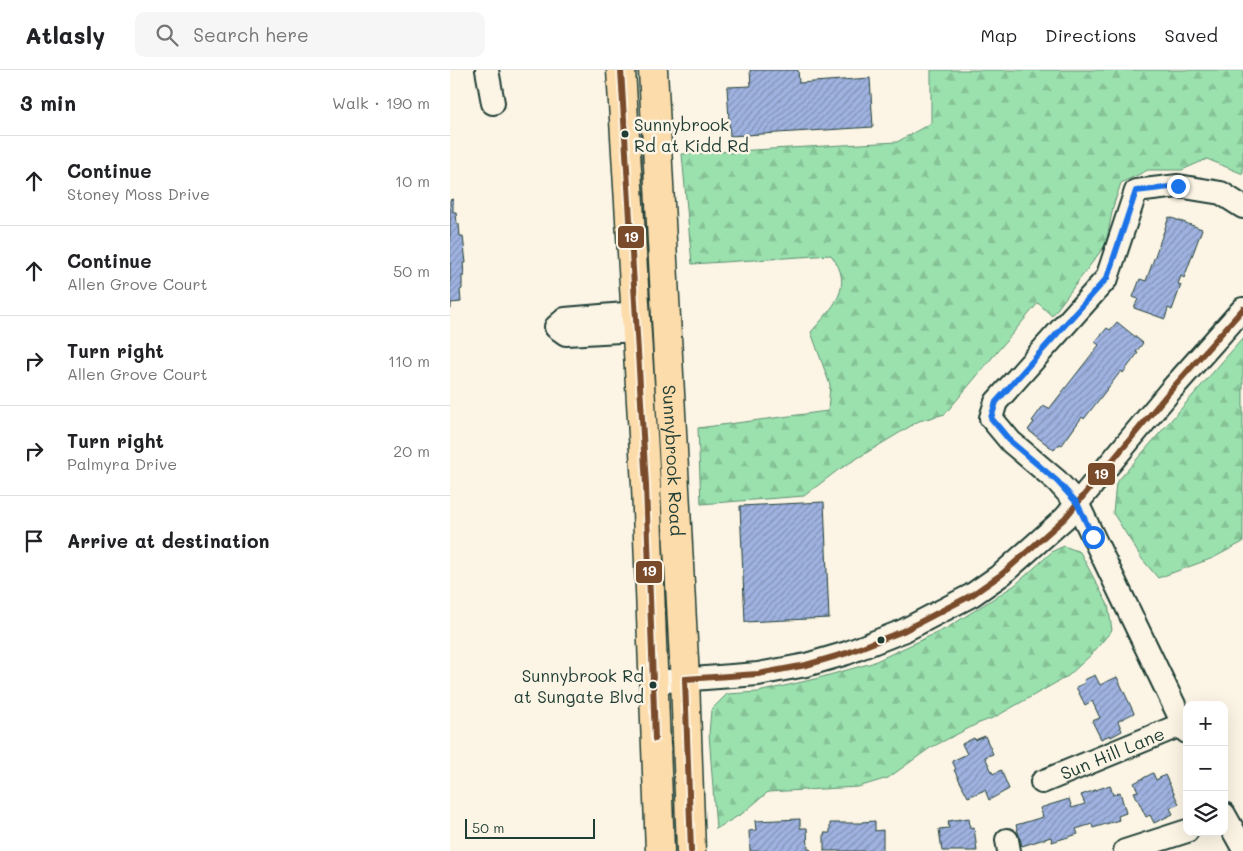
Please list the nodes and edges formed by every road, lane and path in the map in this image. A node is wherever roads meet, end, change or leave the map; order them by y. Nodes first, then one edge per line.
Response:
1 (487, 70) edge
2 (621, 70) edge
3 (653, 70) edge
4 (493, 103) dead end
5 (1243, 207) edge
6 (1243, 309) edge
7 (1077, 503) junction
8 (686, 679) junction
9 (653, 682) junction
10 (1183, 724) edge
11 (1183, 729) edge
12 (1042, 782) dead end
13 (1228, 822) edge
14 (1183, 833) edge
15 (1243, 848) edge
16 (660, 851) edge
17 (691, 851) edge
18 (1125, 851) edge

1 - 4 street
2 - 9 main road, Sunnybrook Road
3 - 8 main road, Sunnybrook Road
5 - 7 street
6 - 7 street
7 - 8 street
7 - 10 street
8 - 9 street
8 - 17 main road, Sunnybrook Road
9 - 16 main road, Sunnybrook Road
11 - 12 street, Sun Hill Lane
13 - 15 street
14 - 18 street

